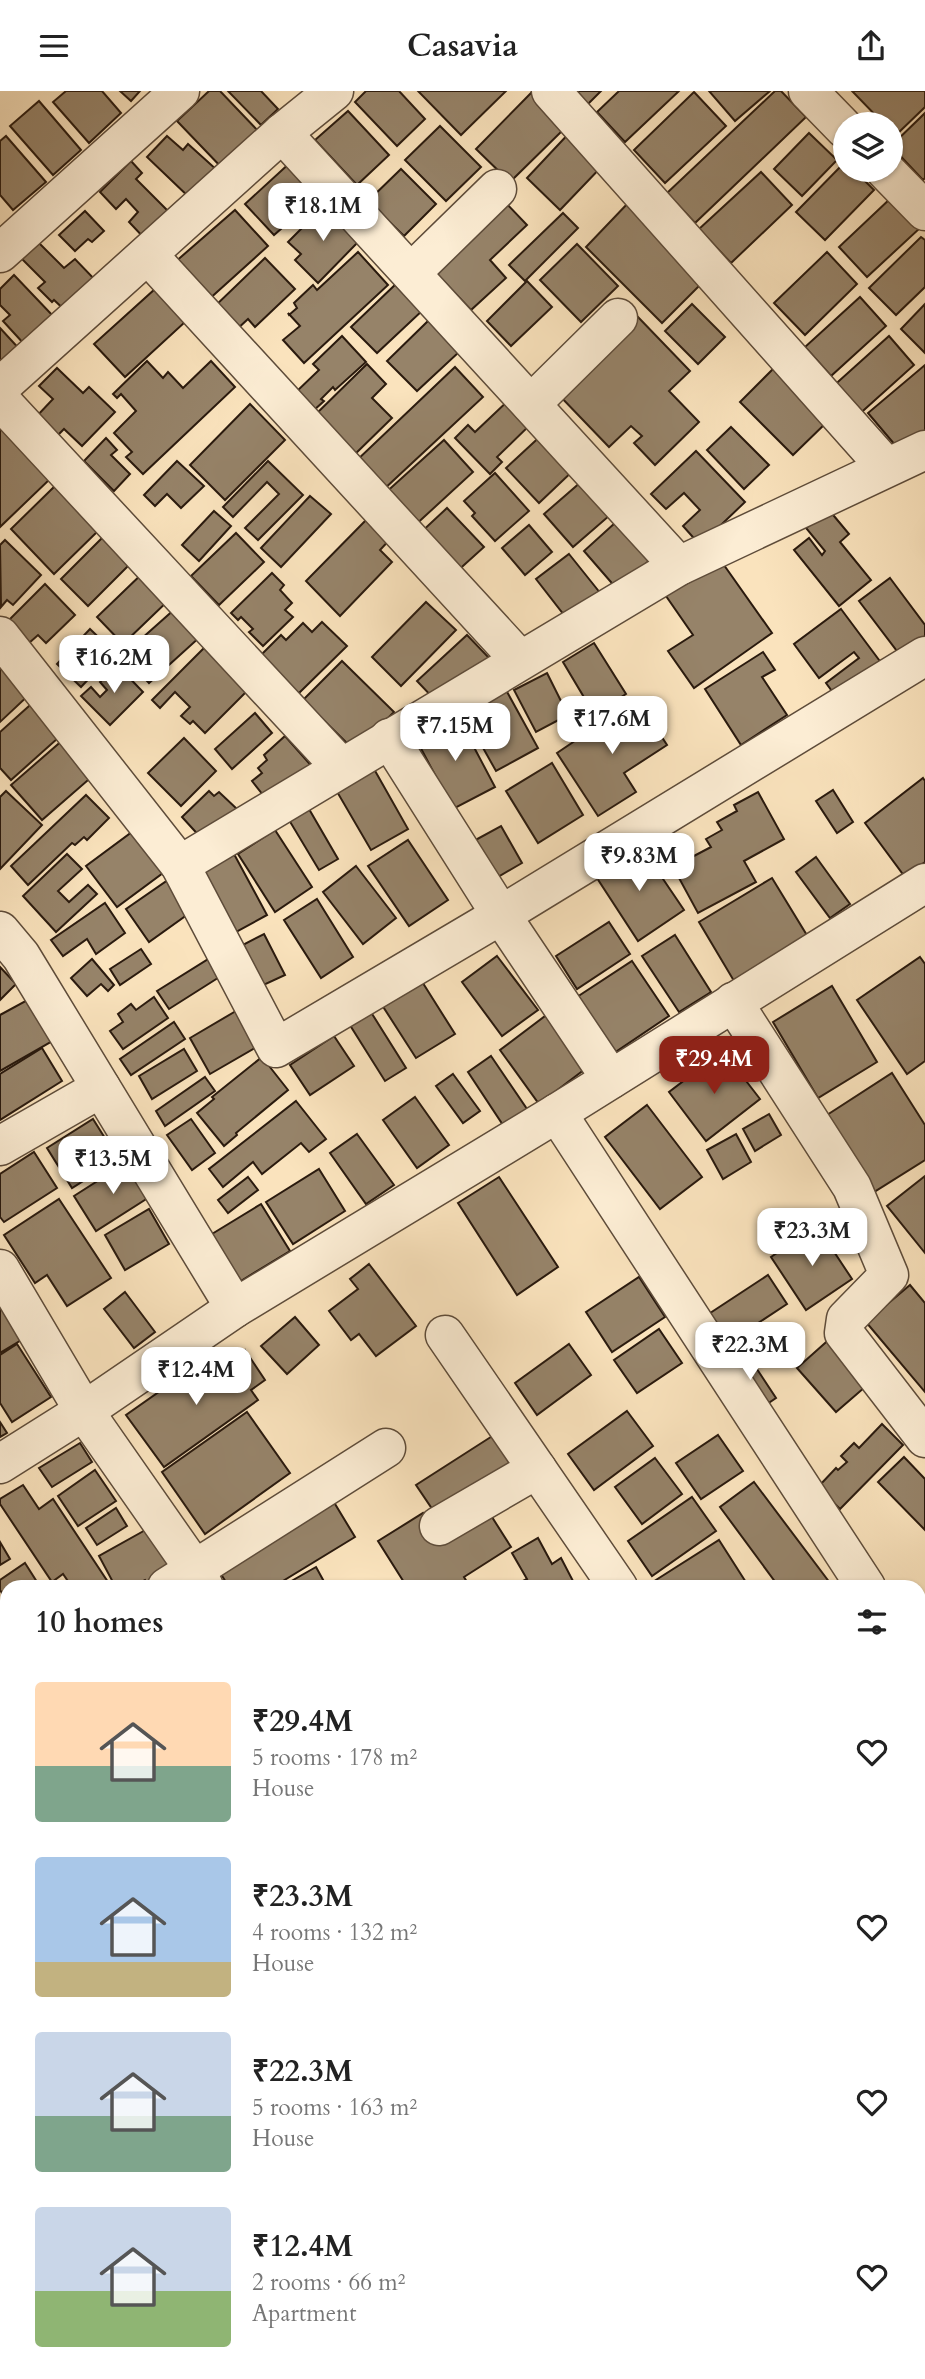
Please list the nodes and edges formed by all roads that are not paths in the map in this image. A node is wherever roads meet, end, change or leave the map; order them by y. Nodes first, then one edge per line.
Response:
1 (180, 91) edge
2 (334, 91) edge
3 (551, 91) edge
4 (808, 91) edge
5 (833, 117) edge
6 (282, 133) junction
7 (897, 182) edge
8 (498, 189) dead end
9 (925, 211) edge
10 (1, 249) edge
11 (148, 255) junction
12 (411, 273) junction
13 (618, 318) dead end
14 (0, 387) edge
15 (0, 400) edge
16 (531, 404) junction
17 (925, 450) edge
18 (886, 467) junction
19 (679, 566) junction
20 (1, 639) edge
21 (925, 656) edge
22 (520, 660) junction
23 (389, 738) junction
24 (341, 767) junction
25 (180, 865) junction
26 (925, 883) edge
27 (501, 915) junction
28 (0, 931) edge
29 (733, 1002) junction
30 (611, 1079) junction
31 (101, 1088) junction
32 (558, 1113) junction
33 (0, 1146) edge
34 (0, 1269) edge
35 (234, 1308) junction
36 (445, 1335) dead end
37 (84, 1411) junction
38 (925, 1438) edge
39 (386, 1448) dead end
40 (0, 1464) edge
41 (537, 1469) junction
42 (439, 1526) dead end
43 (188, 1580) edge
44 (190, 1580) edge
45 (605, 1580) edge
46 (861, 1580) edge

1 - 10 street
2 - 6 street
3 - 18 street
4 - 5 street
6 - 11 street
6 - 12 street
7 - 9 street
8 - 12 street
11 - 14 street
11 - 22 street
12 - 16 street
13 - 16 street
15 - 24 street
16 - 19 street
17 - 18 street
18 - 19 street
19 - 22 street
20 - 25 street
21 - 27 street
22 - 23 street
23 - 24 street
23 - 27 street
24 - 25 street
25 - 27 street
26 - 29 street
27 - 30 street
28 - 31 street
29 - 30 street
29 - 38 street
30 - 32 street
31 - 33 street
31 - 35 street
32 - 35 street
32 - 46 street
34 - 37 street
35 - 37 street
36 - 41 street
37 - 40 street
37 - 43 street
39 - 44 street
41 - 42 street
41 - 45 street

